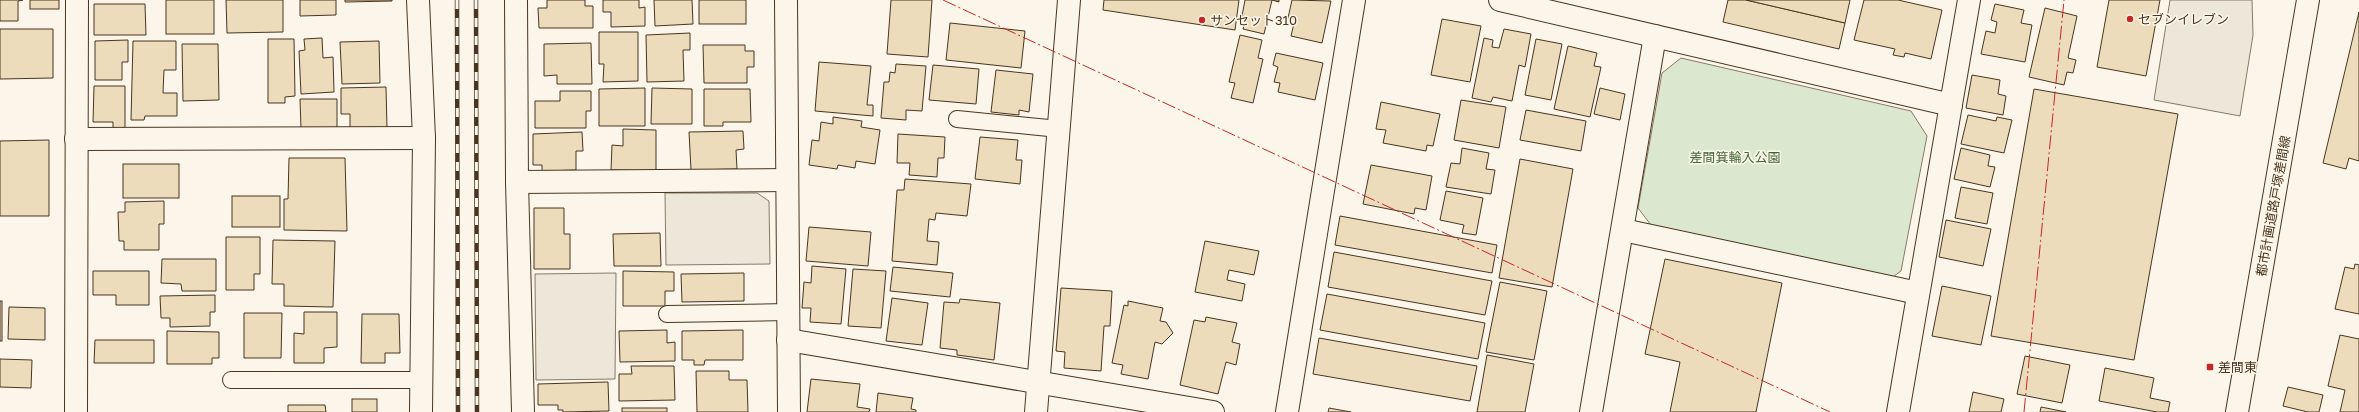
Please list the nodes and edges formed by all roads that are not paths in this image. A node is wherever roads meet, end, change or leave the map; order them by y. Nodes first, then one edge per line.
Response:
1 (77, 0) edge
2 (418, 0) edge
3 (516, 0) edge
4 (786, 0) edge
5 (1069, 0) edge
6 (1354, 0) edge
7 (1500, 0) edge
8 (1969, 0) edge
9 (2308, 0) edge
10 (1655, 36) junction
11 (1951, 105) junction
12 (957, 119) dead end
13 (1059, 129) junction
14 (424, 138) junction
15 (76, 139) junction
16 (787, 180) junction
17 (517, 182) junction
18 (1624, 230) junction
19 (1918, 293) junction
20 (788, 312) junction
21 (667, 314) dead end
22 (788, 340) junction
23 (230, 380) dead end
24 (422, 380) junction
25 (1038, 381) junction
26 (76, 412) edge
27 (422, 412) edge
28 (523, 412) edge
29 (788, 412) edge
30 (1036, 412) edge
31 (1213, 412) edge
32 (1287, 412) edge
33 (1591, 412) edge
34 (1898, 412) edge
35 (2237, 412) edge

1 - 15 street
2 - 14 street
3 - 17 street
4 - 16 street
5 - 13 street
6 - 32 street
7 - 10 street
8 - 11 street
9 - 35 street, 都市計画道路戸塚差間線
10 - 11 street
10 - 18 street
11 - 19 street
12 - 13 lane
13 - 25 street
14 - 15 street
14 - 24 street
15 - 26 street
16 - 17 street
16 - 20 street
17 - 28 street
18 - 19 street
18 - 33 street
19 - 34 street
20 - 21 lane
20 - 22 street
22 - 25 street
22 - 29 street
23 - 24 lane
24 - 27 street
25 - 30 street
25 - 31 street

